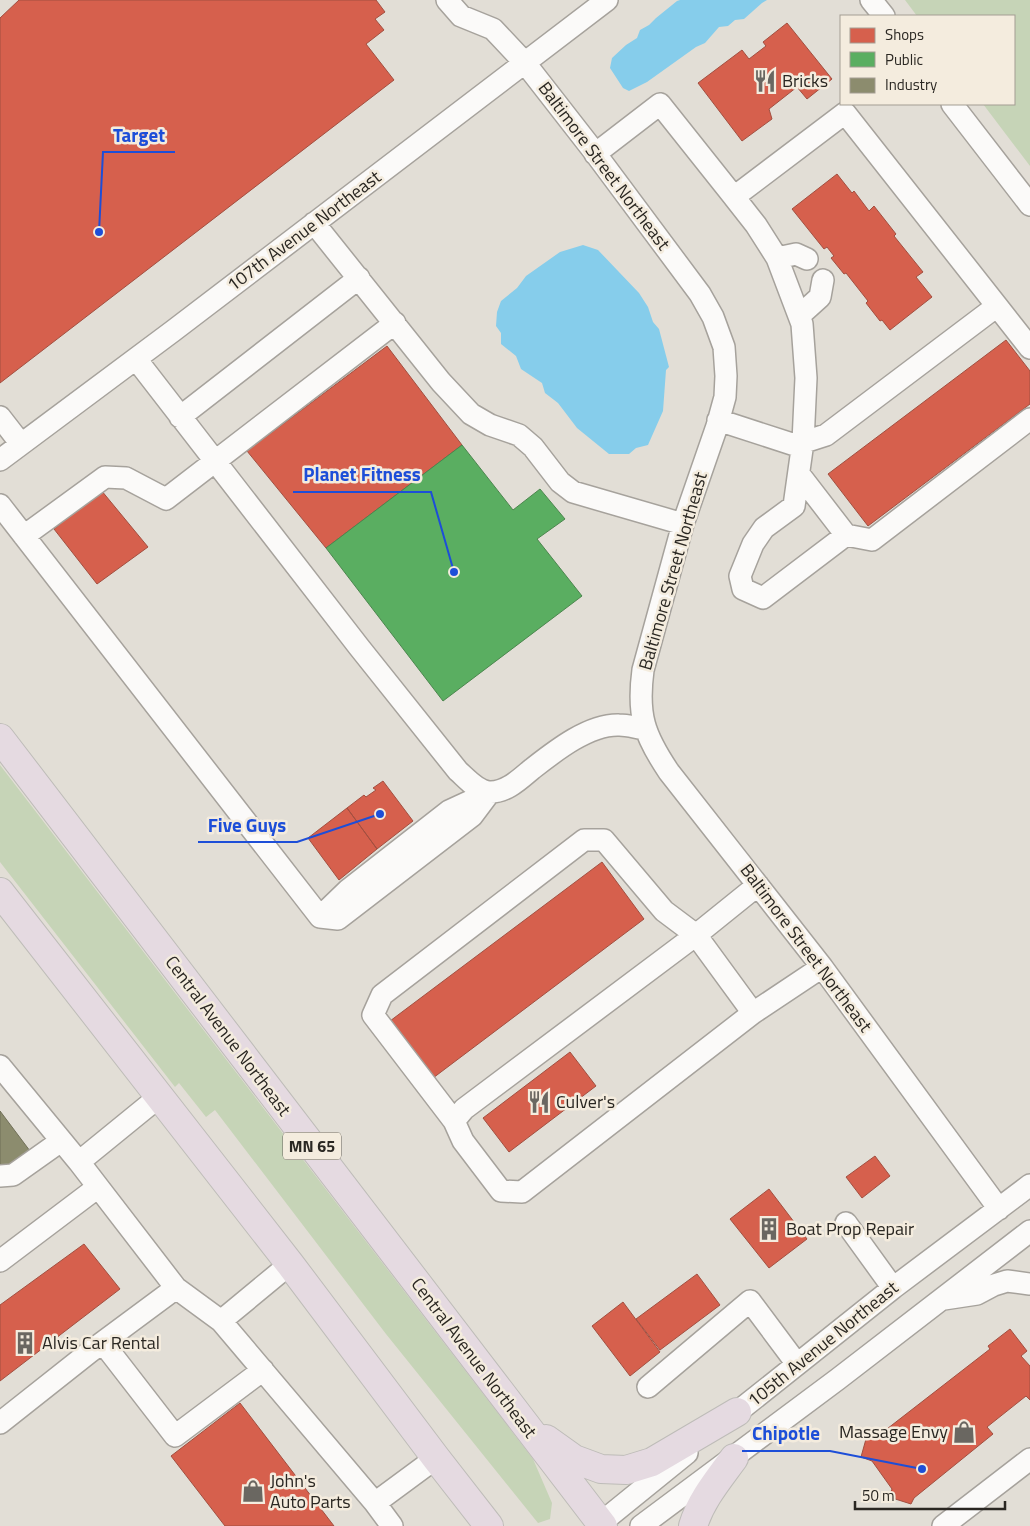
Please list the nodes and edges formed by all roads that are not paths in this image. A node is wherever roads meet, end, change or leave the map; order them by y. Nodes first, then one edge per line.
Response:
1 (447, 0) edge
2 (606, 0) edge
3 (872, 0) edge
4 (883, 15) edge
5 (525, 63) junction
6 (953, 105) edge
7 (595, 154) junction
8 (1023, 182) edge
9 (734, 197) junction
10 (1030, 204) edge
11 (314, 223) junction
12 (777, 258) junction
13 (807, 259) dead end
14 (359, 278) junction
15 (823, 280) dead end
16 (997, 306) junction
17 (798, 316) junction
18 (396, 324) junction
19 (1030, 348) edge
20 (136, 359) junction
21 (180, 416) junction
22 (0, 417) edge
23 (1030, 419) edge
24 (718, 420) junction
25 (803, 442) junction
26 (21, 444) junction
27 (0, 460) edge
28 (215, 462) junction
29 (799, 474) junction
30 (0, 505) edge
31 (683, 524) junction
32 (846, 535) junction
33 (24, 536) junction
34 (646, 729) junction
35 (0, 738) edge
36 (490, 792) junction
37 (758, 885) junction
38 (0, 892) edge
39 (696, 935) junction
40 (822, 966) junction
41 (753, 1013) junction
42 (0, 1066) edge
43 (160, 1096) junction
44 (454, 1121) junction
45 (61, 1141) junction
46 (78, 1162) junction
47 (0, 1176) edge
48 (1030, 1185) edge
49 (98, 1187) junction
50 (999, 1209) junction
51 (846, 1223) dead end
52 (1030, 1231) edge
53 (0, 1261) edge
54 (290, 1264) junction
55 (1030, 1284) edge
56 (176, 1288) junction
57 (893, 1288) junction
58 (941, 1299) junction
59 (221, 1321) junction
60 (103, 1343) junction
61 (798, 1364) junction
62 (263, 1370) junction
63 (648, 1387) dead end
64 (737, 1412) junction
65 (0, 1423) edge
66 (524, 1424) junction
67 (436, 1458) junction
68 (734, 1458) junction
69 (1030, 1459) edge
70 (376, 1503) junction
71 (600, 1525) edge
72 (392, 1526) edge
73 (489, 1526) edge
74 (641, 1526) edge
75 (693, 1526) edge
76 (943, 1526) edge

1 - 5 street, Baltimore Street Northeast
2 - 5 street, 107th Avenue Northeast
3 - 4 street
5 - 7 street, Baltimore Street Northeast
5 - 11 street, 107th Avenue Northeast
6 - 8 street
7 - 9 street
7 - 24 street, Baltimore Street Northeast
8 - 10 street
9 - 12 street
9 - 16 street
11 - 14 street
11 - 20 street, 107th Avenue Northeast
12 - 13 street
12 - 17 street
14 - 18 street
14 - 21 street
15 - 17 street
16 - 19 street
16 - 25 street
17 - 25 street
18 - 28 street
18 - 31 street
20 - 21 street
20 - 26 street, 107th Avenue Northeast
21 - 28 street
22 - 26 street
23 - 32 street
24 - 25 street
24 - 31 street, Baltimore Street Northeast
25 - 29 street
26 - 27 street, 107th Avenue Northeast
28 - 33 street
28 - 36 street
29 - 32 street
29 - 32 street
30 - 33 street
31 - 34 street, Baltimore Street Northeast
33 - 36 street
34 - 36 street
34 - 37 street, Baltimore Street Northeast
35 - 66 highway, Central Avenue Northeast / MN 65
37 - 39 street
37 - 40 street, Baltimore Street Northeast
38 - 43 highway
39 - 41 street
39 - 44 street
39 - 44 street
40 - 41 street
40 - 50 street, Baltimore Street Northeast
41 - 44 street
42 - 45 street
43 - 46 street
43 - 54 highway
45 - 46 street
45 - 47 street
46 - 49 street
48 - 50 street, 105th Avenue Northeast
49 - 53 street
49 - 56 street
50 - 57 street, 105th Avenue Northeast
51 - 57 street
52 - 58 street, 105th Avenue Northeast
54 - 59 street
54 - 67 highway
55 - 58 street
56 - 59 street
56 - 60 street
57 - 61 street, 105th Avenue Northeast
58 - 68 street, 105th Avenue Northeast
59 - 62 street
60 - 62 street
60 - 65 street
61 - 63 street
61 - 64 street, 105th Avenue Northeast
62 - 70 street
64 - 66 highway
64 - 71 street, 105th Avenue Northeast
66 - 71 highway, Central Avenue Northeast / MN 65
67 - 70 street
67 - 73 highway
68 - 74 street, 105th Avenue Northeast
68 - 75 highway
69 - 76 street
70 - 72 street

